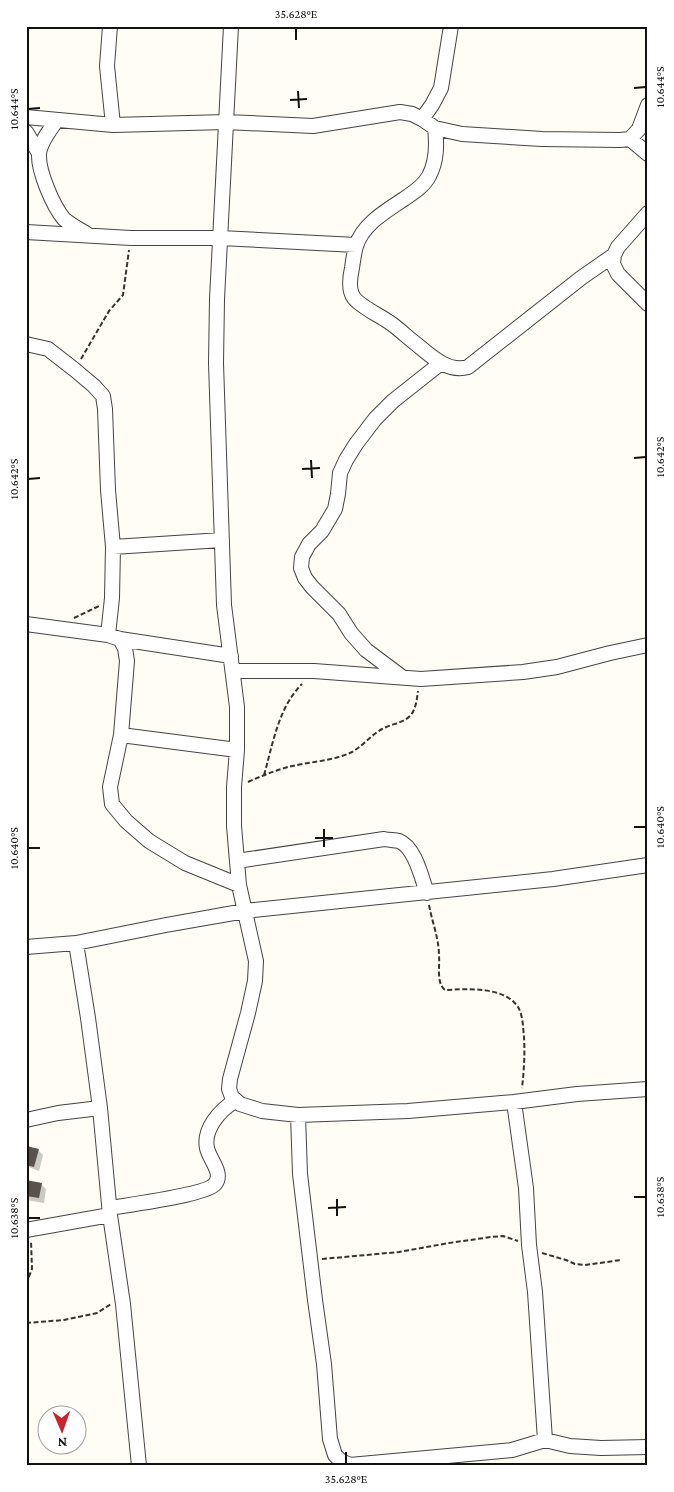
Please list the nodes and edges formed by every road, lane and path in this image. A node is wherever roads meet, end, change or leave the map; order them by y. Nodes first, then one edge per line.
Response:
1 (110, 26) edge
2 (231, 26) edge
3 (451, 26) edge
4 (648, 105) edge
5 (26, 118) edge
6 (422, 119) junction
7 (56, 120) junction
8 (226, 122) junction
9 (113, 125) junction
10 (435, 128) junction
11 (26, 132) edge
12 (630, 138) junction
13 (39, 153) junction
14 (648, 154) edge
15 (648, 213) edge
16 (26, 232) edge
17 (88, 235) junction
18 (131, 238) junction
19 (220, 238) junction
20 (356, 245) junction
21 (614, 255) junction
22 (648, 304) edge
23 (26, 344) edge
24 (441, 362) junction
25 (76, 370) junction
26 (222, 540) junction
27 (113, 546) junction
28 (112, 598) junction
29 (67, 620) dead end
30 (26, 624) edge
31 (114, 637) junction
32 (648, 645) edge
33 (232, 656) junction
34 (233, 671) junction
35 (314, 671) junction
36 (403, 677) junction
37 (421, 679) junction
38 (121, 735) junction
39 (237, 750) junction
40 (264, 775) junction
41 (234, 787) junction
42 (237, 861) junction
43 (648, 866) edge
44 (240, 885) junction
45 (427, 893) junction
46 (245, 911) junction
47 (76, 944) junction
48 (26, 947) edge
49 (648, 1089) edge
50 (235, 1101) junction
51 (517, 1102) junction
52 (100, 1108) junction
53 (298, 1115) junction
54 (26, 1120) edge
55 (110, 1212) junction
56 (29, 1229) edge
57 (529, 1245) junction
58 (310, 1260) junction
59 (621, 1260) dead end
60 (26, 1284) edge
61 (123, 1304) junction
62 (26, 1323) edge
63 (545, 1440) junction
64 (648, 1447) edge
65 (139, 1466) edge

1 - 9 street
2 - 8 street
3 - 6 street
4 - 12 street
5 - 7 street
6 - 8 street
6 - 10 street
7 - 9 street
7 - 13 street
8 - 9 street
8 - 19 street
10 - 12 street
10 - 20 street
11 - 13 street
12 - 14 street
13 - 17 street
15 - 21 street
16 - 17 street
17 - 18 street
18 - 19 street
18 - 25 path
19 - 20 street
19 - 26 street
20 - 24 street
21 - 22 street
21 - 24 street
23 - 25 street
24 - 36 street
25 - 27 street
26 - 27 street
26 - 33 street
27 - 28 street
28 - 29 path
28 - 31 street
30 - 31 street
31 - 33 street
31 - 38 street
32 - 37 street
33 - 34 street
34 - 35 street
34 - 39 street
35 - 36 street
35 - 40 path
36 - 37 street
37 - 40 path
38 - 39 street
38 - 44 street
39 - 41 street
40 - 41 path
41 - 42 street
42 - 44 street
42 - 45 street
43 - 45 street
44 - 46 street
45 - 46 street
45 - 51 path
46 - 47 street
46 - 50 street
47 - 48 street
47 - 52 street
49 - 51 street
50 - 53 street
50 - 55 street
51 - 53 street
51 - 57 street
52 - 54 street
52 - 55 street
53 - 58 street
55 - 56 street
55 - 61 street
56 - 60 path
57 - 58 path
57 - 59 path
57 - 63 street
58 - 63 street
61 - 62 path
61 - 65 street
63 - 64 street

